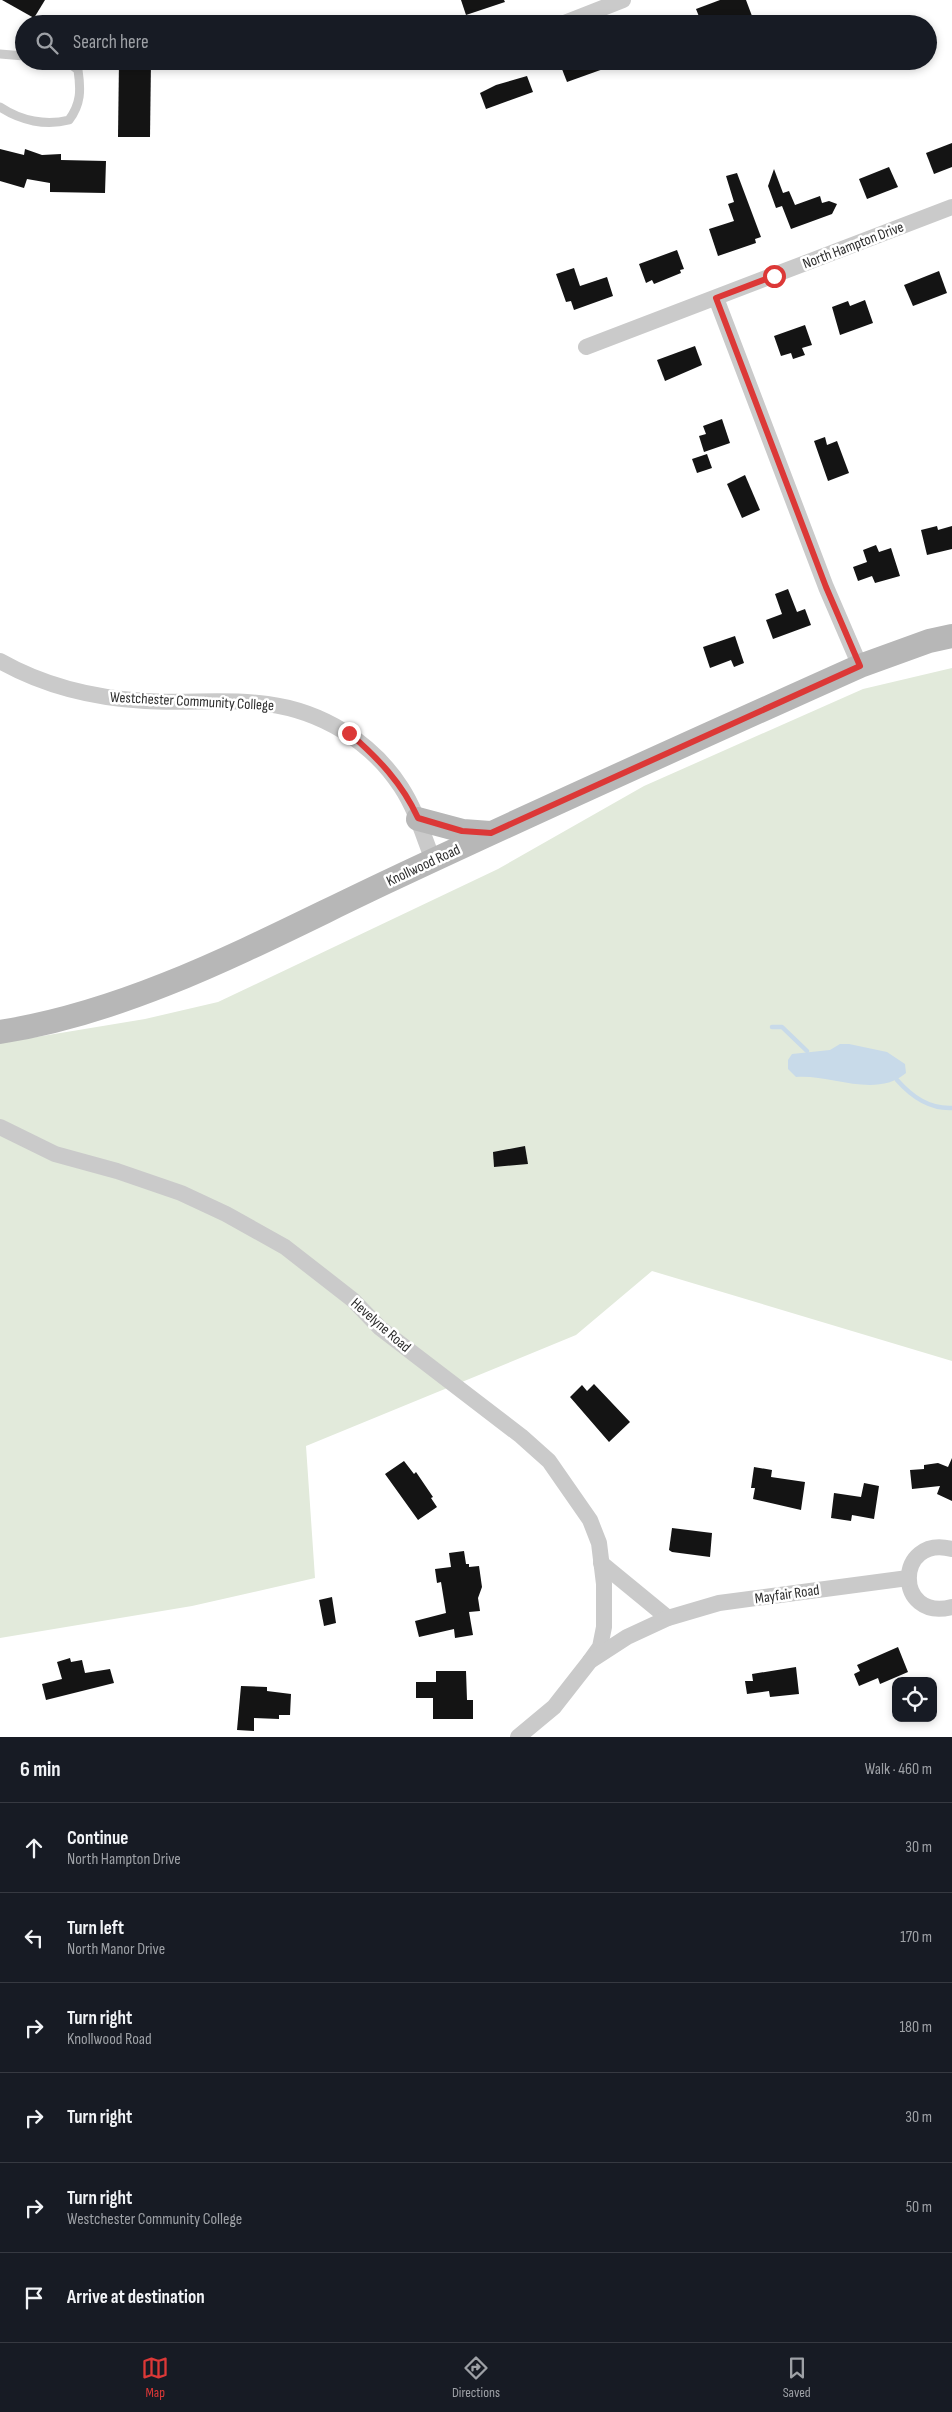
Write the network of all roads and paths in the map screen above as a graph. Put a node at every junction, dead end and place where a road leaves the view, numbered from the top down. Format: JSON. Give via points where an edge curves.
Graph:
{"nodes":[{"id":1,"x":623,"y":0,"type":"edge"},
{"id":2,"x":585,"y":15,"type":"edge"},
{"id":3,"x":0,"y":55,"type":"edge"},
{"id":4,"x":15,"y":56,"type":"edge"},
{"id":5,"x":78,"y":70,"type":"edge"},
{"id":6,"x":0,"y":107,"type":"edge"},
{"id":7,"x":952,"y":207,"type":"edge"},
{"id":8,"x":716,"y":298,"type":"junction"},
{"id":9,"x":586,"y":347,"type":"dead end"},
{"id":10,"x":952,"y":636,"type":"edge"},
{"id":11,"x":0,"y":662,"type":"edge"},
{"id":12,"x":860,"y":666,"type":"junction"},
{"id":13,"x":418,"y":818,"type":"junction"},
{"id":14,"x":491,"y":833,"type":"junction"},
{"id":15,"x":433,"y":860,"type":"junction"},
{"id":16,"x":0,"y":1032,"type":"edge"},
{"id":17,"x":0,"y":1127,"type":"edge"},
{"id":18,"x":952,"y":1549,"type":"edge"},
{"id":19,"x":601,"y":1563,"type":"junction"},
{"id":20,"x":908,"y":1578,"type":"junction"},
{"id":21,"x":952,"y":1607,"type":"edge"},
{"id":22,"x":668,"y":1618,"type":"junction"},
{"id":23,"x":590,"y":1661,"type":"junction"},
{"id":24,"x":518,"y":1737,"type":"edge"}],
"edges":[{"from":1,"to":2,"type":"street"},
{"from":3,"to":4,"type":"lane"},
{"from":5,"to":6,"type":"lane","via":[[81,90],[78,108],[70,120],[55,124],[28,120]]},
{"from":7,"to":8,"type":"street","name":"North Hampton Drive"},
{"from":8,"to":9,"type":"street","name":"North Hampton Drive"},
{"from":8,"to":12,"type":"street","via":[[826,587]]},
{"from":10,"to":12,"type":"main road","name":"Knollwood Road","via":[[921,643]]},
{"from":11,"to":13,"type":"street","name":"Westchester Community College","via":[[58,686],[98,696],[145,701],[265,703],[311,715],[349,733],[377,756],[400,785]]},
{"from":12,"to":14,"type":"main road","name":"Knollwood Road"},
{"from":13,"to":14,"type":"main road","via":[[462,831]]},
{"from":13,"to":15,"type":"street","name":"Westchester Community College"},
{"from":14,"to":15,"type":"main road","name":"Knollwood Road"},
{"from":15,"to":16,"type":"main road","name":"Knollwood Road","via":[[180,978],[85,1013]]},
{"from":17,"to":19,"type":"street","name":"Hevelyne Road","via":[[55,1154],[181,1193],[285,1247],[353,1300],[380,1328],[550,1461],[590,1520],[599,1544]]},
{"from":18,"to":20,"type":"street","via":[[937,1547],[922,1551],[910,1567]]},
{"from":19,"to":22,"type":"street"},
{"from":19,"to":23,"type":"street","name":"Hevelyne Road","via":[[604,1627],[600,1647]]},
{"from":20,"to":21,"type":"street","via":[[910,1588],[922,1604],[932,1609]]},
{"from":20,"to":22,"type":"street","name":"Mayfair Road","via":[[719,1603]]},
{"from":22,"to":23,"type":"street","name":"Mayfair Road","via":[[627,1637]]},
{"from":23,"to":24,"type":"street","name":"Mayfair Road","via":[[554,1707]]}]}
